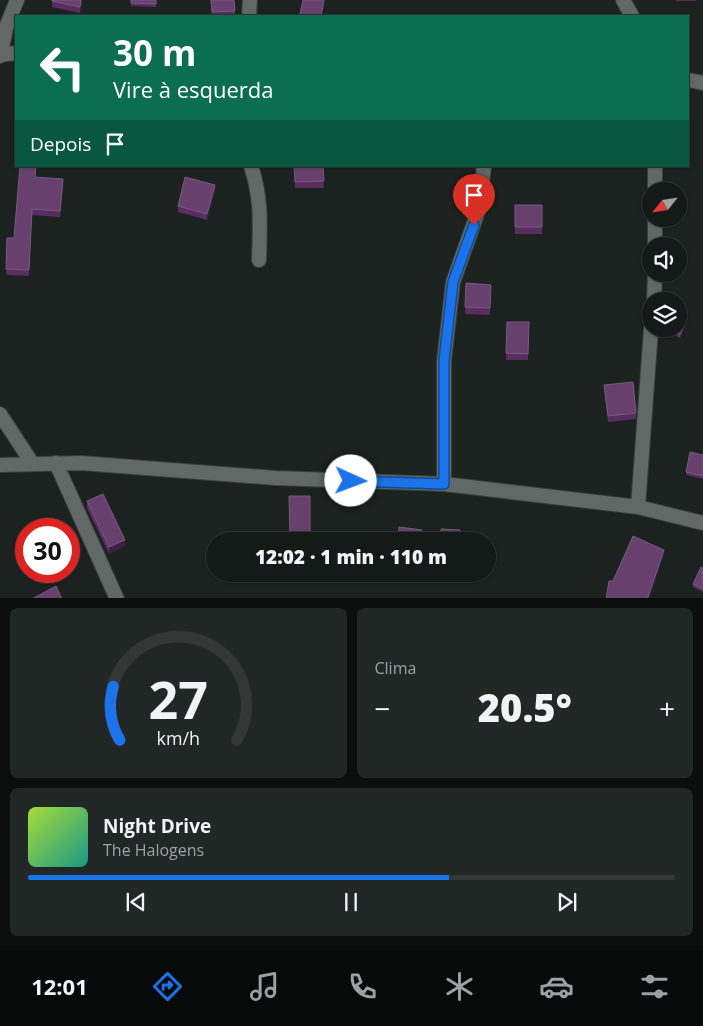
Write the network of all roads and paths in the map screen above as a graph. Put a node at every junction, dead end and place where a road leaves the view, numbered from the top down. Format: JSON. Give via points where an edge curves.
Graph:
{"nodes":[{"id":1,"x":17,"y":0,"type":"edge"},
{"id":2,"x":250,"y":0,"type":"edge"},
{"id":3,"x":623,"y":0,"type":"edge"},
{"id":4,"x":249,"y":15,"type":"edge"},
{"id":5,"x":631,"y":15,"type":"edge"},
{"id":6,"x":15,"y":53,"type":"edge"},
{"id":7,"x":0,"y":55,"type":"edge"},
{"id":8,"x":689,"y":80,"type":"edge"},
{"id":9,"x":703,"y":82,"type":"edge"},
{"id":10,"x":251,"y":167,"type":"edge"},
{"id":11,"x":484,"y":167,"type":"edge"},
{"id":12,"x":655,"y":167,"type":"edge"},
{"id":13,"x":655,"y":182,"type":"edge"},
{"id":14,"x":259,"y":260,"type":"dead end"},
{"id":15,"x":651,"y":337,"type":"edge"},
{"id":16,"x":0,"y":414,"type":"edge"},
{"id":17,"x":32,"y":463,"type":"junction"},
{"id":18,"x":56,"y":463,"type":"junction"},
{"id":19,"x":0,"y":465,"type":"edge"},
{"id":20,"x":444,"y":484,"type":"junction"},
{"id":21,"x":638,"y":507,"type":"junction"},
{"id":22,"x":703,"y":523,"type":"edge"},
{"id":23,"x":117,"y":598,"type":"edge"}],
"edges":[{"from":1,"to":7,"type":"street"},
{"from":2,"to":4,"type":"street"},
{"from":3,"to":5,"type":"street"},
{"from":6,"to":7,"type":"street"},
{"from":8,"to":9,"type":"street"},
{"from":10,"to":14,"type":"street","via":[[261,210]]},
{"from":11,"to":20,"type":"street","via":[[480,209],[453,282],[444,361]]},
{"from":12,"to":13,"type":"street"},
{"from":15,"to":21,"type":"street"},
{"from":16,"to":17,"type":"street"},
{"from":17,"to":18,"type":"street"},
{"from":17,"to":19,"type":"street"},
{"from":18,"to":20,"type":"street","via":[[276,478]]},
{"from":18,"to":23,"type":"street"},
{"from":20,"to":21,"type":"street"},
{"from":21,"to":22,"type":"street"}]}
